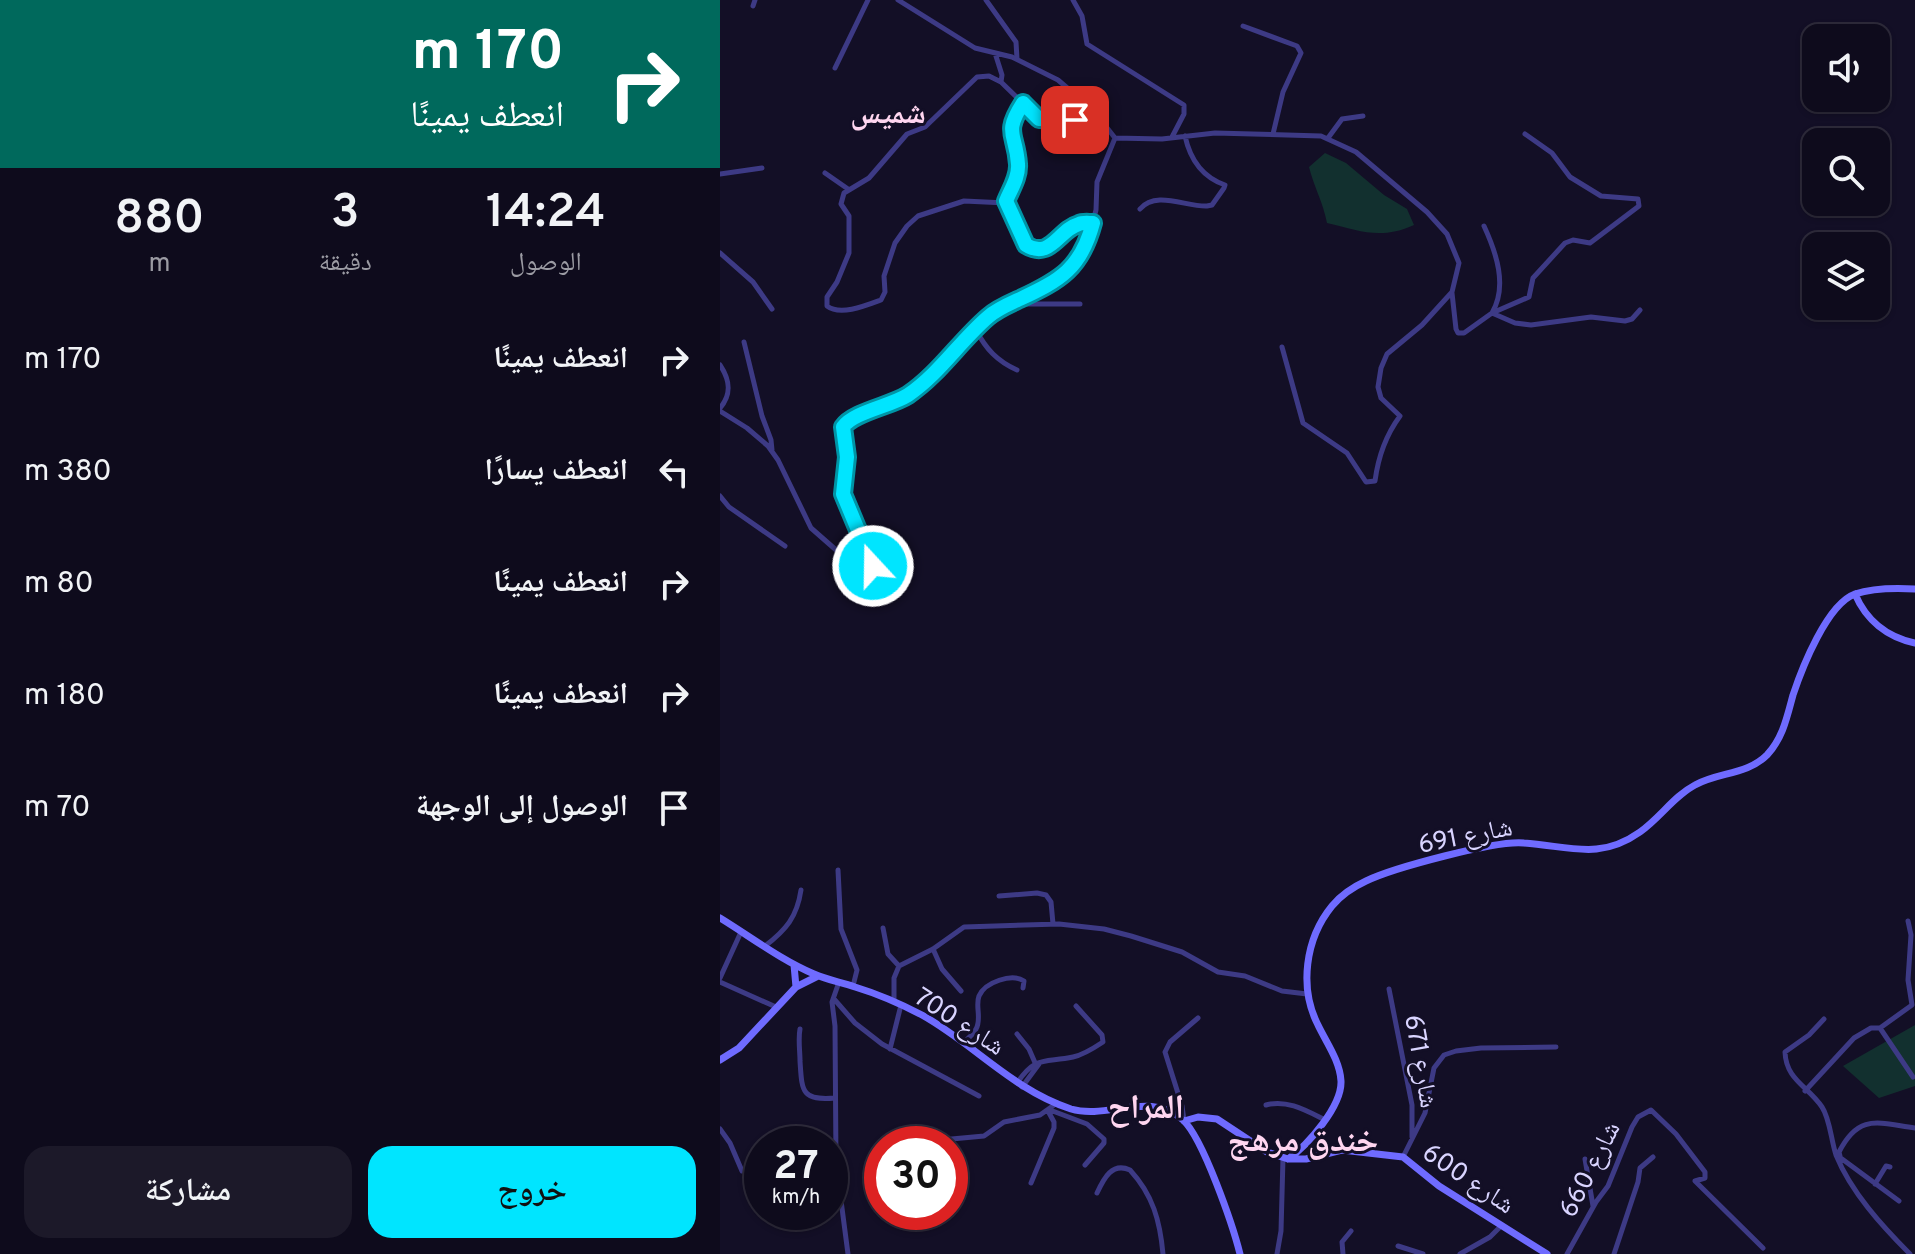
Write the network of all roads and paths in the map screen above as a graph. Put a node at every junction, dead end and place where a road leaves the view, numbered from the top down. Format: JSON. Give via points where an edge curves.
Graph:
{"nodes":[{"id":1,"x":868,"y":0,"type":"edge"},
{"id":2,"x":898,"y":0,"type":"edge"},
{"id":3,"x":986,"y":0,"type":"edge"},
{"id":4,"x":1073,"y":0,"type":"edge"},
{"id":5,"x":1243,"y":26,"type":"dead end"},
{"id":6,"x":995,"y":53,"type":"junction"},
{"id":7,"x":1017,"y":59,"type":"junction"},
{"id":8,"x":835,"y":68,"type":"dead end"},
{"id":9,"x":1001,"y":82,"type":"junction"},
{"id":10,"x":1023,"y":103,"type":"junction"},
{"id":11,"x":1363,"y":116,"type":"dead end"},
{"id":12,"x":1075,"y":120,"type":"dead end"},
{"id":13,"x":1273,"y":134,"type":"junction"},
{"id":14,"x":1525,"y":134,"type":"dead end"},
{"id":15,"x":1185,"y":136,"type":"junction"},
{"id":16,"x":1172,"y":137,"type":"junction"},
{"id":17,"x":1115,"y":138,"type":"junction"},
{"id":18,"x":1328,"y":138,"type":"junction"},
{"id":19,"x":762,"y":168,"type":"dead end"},
{"id":20,"x":825,"y":173,"type":"dead end"},
{"id":21,"x":720,"y":174,"type":"edge"},
{"id":22,"x":848,"y":189,"type":"junction"},
{"id":23,"x":1006,"y":203,"type":"junction"},
{"id":24,"x":1140,"y":209,"type":"dead end"},
{"id":25,"x":1093,"y":223,"type":"junction"},
{"id":26,"x":1484,"y":226,"type":"dead end"},
{"id":27,"x":720,"y":253,"type":"edge"},
{"id":28,"x":1452,"y":292,"type":"junction"},
{"id":29,"x":1011,"y":304,"type":"junction"},
{"id":30,"x":1080,"y":304,"type":"dead end"},
{"id":31,"x":772,"y":309,"type":"dead end"},
{"id":32,"x":1640,"y":310,"type":"dead end"},
{"id":33,"x":1492,"y":313,"type":"junction"},
{"id":34,"x":976,"y":330,"type":"junction"},
{"id":35,"x":744,"y":342,"type":"dead end"},
{"id":36,"x":1282,"y":347,"type":"dead end"},
{"id":37,"x":720,"y":365,"type":"edge"},
{"id":38,"x":1017,"y":370,"type":"dead end"},
{"id":39,"x":720,"y":410,"type":"edge"},
{"id":40,"x":772,"y":451,"type":"junction"},
{"id":41,"x":720,"y":496,"type":"edge"},
{"id":42,"x":785,"y":546,"type":"dead end"},
{"id":43,"x":1915,"y":589,"type":"edge"},
{"id":44,"x":1855,"y":594,"type":"junction"},
{"id":45,"x":1915,"y":643,"type":"edge"},
{"id":46,"x":838,"y":870,"type":"dead end"},
{"id":47,"x":801,"y":890,"type":"dead end"},
{"id":48,"x":999,"y":896,"type":"dead end"},
{"id":49,"x":720,"y":918,"type":"edge"},
{"id":50,"x":1908,"y":921,"type":"dead end"},
{"id":51,"x":1053,"y":924,"type":"junction"},
{"id":52,"x":883,"y":928,"type":"dead end"},
{"id":53,"x":741,"y":931,"type":"junction"},
{"id":54,"x":765,"y":946,"type":"junction"},
{"id":55,"x":933,"y":949,"type":"junction"},
{"id":56,"x":794,"y":965,"type":"junction"},
{"id":57,"x":899,"y":966,"type":"junction"},
{"id":58,"x":818,"y":976,"type":"junction"},
{"id":59,"x":720,"y":980,"type":"edge"},
{"id":60,"x":839,"y":982,"type":"junction"},
{"id":61,"x":853,"y":986,"type":"junction"},
{"id":62,"x":796,"y":987,"type":"junction"},
{"id":63,"x":1023,"y":988,"type":"dead end"},
{"id":64,"x":1389,"y":989,"type":"dead end"},
{"id":65,"x":961,"y":991,"type":"dead end"},
{"id":66,"x":1307,"y":994,"type":"junction"},
{"id":67,"x":833,"y":998,"type":"junction"},
{"id":68,"x":897,"y":1004,"type":"junction"},
{"id":69,"x":1076,"y":1006,"type":"dead end"},
{"id":70,"x":776,"y":1007,"type":"junction"},
{"id":71,"x":1198,"y":1018,"type":"dead end"},
{"id":72,"x":1824,"y":1019,"type":"dead end"},
{"id":73,"x":1880,"y":1028,"type":"junction"},
{"id":74,"x":800,"y":1029,"type":"dead end"},
{"id":75,"x":1017,"y":1034,"type":"dead end"},
{"id":76,"x":963,"y":1044,"type":"junction"},
{"id":77,"x":1556,"y":1047,"type":"dead end"},
{"id":78,"x":890,"y":1049,"type":"junction"},
{"id":79,"x":720,"y":1060,"type":"edge"},
{"id":80,"x":1037,"y":1064,"type":"junction"},
{"id":81,"x":1913,"y":1077,"type":"dead end"},
{"id":82,"x":1020,"y":1085,"type":"junction"},
{"id":83,"x":1805,"y":1091,"type":"junction"},
{"id":84,"x":979,"y":1096,"type":"dead end"},
{"id":85,"x":835,"y":1098,"type":"junction"},
{"id":86,"x":1057,"y":1103,"type":"junction"},
{"id":87,"x":1266,"y":1105,"type":"dead end"},
{"id":88,"x":1049,"y":1110,"type":"junction"},
{"id":89,"x":1325,"y":1120,"type":"junction"},
{"id":90,"x":1184,"y":1121,"type":"junction"},
{"id":91,"x":1915,"y":1128,"type":"edge"},
{"id":92,"x":720,"y":1129,"type":"edge"},
{"id":93,"x":968,"y":1137,"type":"edge"},
{"id":94,"x":1412,"y":1140,"type":"junction"},
{"id":95,"x":1838,"y":1156,"type":"junction"},
{"id":96,"x":1403,"y":1157,"type":"junction"},
{"id":97,"x":1653,"y":1157,"type":"dead end"},
{"id":98,"x":1286,"y":1158,"type":"junction"},
{"id":99,"x":1585,"y":1159,"type":"dead end"},
{"id":100,"x":1085,"y":1165,"type":"dead end"},
{"id":101,"x":1890,"y":1167,"type":"dead end"},
{"id":102,"x":742,"y":1171,"type":"dead end"},
{"id":103,"x":1031,"y":1183,"type":"dead end"},
{"id":104,"x":1875,"y":1184,"type":"junction"},
{"id":105,"x":1097,"y":1193,"type":"dead end"},
{"id":106,"x":1899,"y":1201,"type":"dead end"},
{"id":107,"x":1593,"y":1207,"type":"junction"},
{"id":108,"x":1502,"y":1225,"type":"junction"},
{"id":109,"x":1351,"y":1231,"type":"dead end"},
{"id":110,"x":1398,"y":1246,"type":"dead end"},
{"id":111,"x":1763,"y":1248,"type":"dead end"},
{"id":112,"x":848,"y":1254,"type":"edge"},
{"id":113,"x":1163,"y":1254,"type":"edge"},
{"id":114,"x":1240,"y":1254,"type":"edge"},
{"id":115,"x":1277,"y":1254,"type":"edge"},
{"id":116,"x":1343,"y":1254,"type":"edge"},
{"id":117,"x":1423,"y":1254,"type":"edge"},
{"id":118,"x":1460,"y":1254,"type":"edge"},
{"id":119,"x":1547,"y":1254,"type":"edge"},
{"id":120,"x":1567,"y":1254,"type":"edge"},
{"id":121,"x":1614,"y":1254,"type":"edge"},
{"id":122,"x":1910,"y":1254,"type":"edge"}],
"edges":[{"from":1,"to":8,"type":"street"},
{"from":2,"to":6,"type":"street","via":[[972,46]]},
{"from":3,"to":7,"type":"street","via":[[1016,42]]},
{"from":4,"to":16,"type":"street","via":[[1087,44],[1184,105]]},
{"from":5,"to":13,"type":"street","via":[[1297,46],[1301,53],[1283,92]]},
{"from":6,"to":7,"type":"street"},
{"from":6,"to":9,"type":"street"},
{"from":7,"to":17,"type":"street","via":[[1068,88]]},
{"from":9,"to":10,"type":"street"},
{"from":9,"to":22,"type":"street","via":[[977,77],[925,127],[907,134],[869,178]]},
{"from":10,"to":12,"type":"street","via":[[1039,119]]},
{"from":10,"to":23,"type":"street","via":[[1011,126],[1018,164]]},
{"from":11,"to":18,"type":"street","via":[[1342,119]]},
{"from":13,"to":15,"type":"street"},
{"from":13,"to":18,"type":"street"},
{"from":14,"to":33,"type":"street","via":[[1591,191],[1608,198],[1638,199],[1640,204],[1590,243],[1565,243],[1533,278],[1529,297]]},
{"from":15,"to":16,"type":"street"},
{"from":15,"to":24,"type":"street","via":[[1189,155],[1224,188],[1212,205],[1159,200]]},
{"from":16,"to":17,"type":"street"},
{"from":17,"to":25,"type":"street","via":[[1097,182]]},
{"from":18,"to":28,"type":"street","via":[[1356,152],[1447,234],[1459,263]]},
{"from":19,"to":21,"type":"street"},
{"from":20,"to":22,"type":"street"},
{"from":22,"to":23,"type":"street","via":[[841,204],[849,216],[849,253],[826,300],[833,310],[861,307],[884,297],[884,276],[895,243],[918,216],[964,201]]},
{"from":23,"to":25,"type":"street","via":[[1026,245],[1033,249],[1047,249],[1078,224]]},
{"from":25,"to":29,"type":"street","via":[[1072,269]]},
{"from":26,"to":33,"type":"street","via":[[1499,273],[1499,299]]},
{"from":27,"to":31,"type":"street","via":[[753,282]]},
{"from":28,"to":33,"type":"street","via":[[1458,333]]},
{"from":28,"to":36,"type":"street","via":[[1387,354],[1378,387],[1381,398],[1400,416],[1370,483],[1347,453],[1303,423]]},
{"from":29,"to":30,"type":"street"},
{"from":29,"to":34,"type":"street"},
{"from":32,"to":33,"type":"street","via":[[1625,321],[1591,317],[1531,325]]},
{"from":34,"to":38,"type":"street","via":[[987,349]]},
{"from":34,"to":40,"type":"street","via":[[915,390],[851,418],[843,427],[843,494],[871,560],[871,573],[860,571],[811,528]]},
{"from":35,"to":40,"type":"street"},
{"from":37,"to":39,"type":"street","via":[[728,377],[728,396]]},
{"from":39,"to":40,"type":"street"},
{"from":41,"to":42,"type":"street"},
{"from":43,"to":44,"type":"main road"},
{"from":44,"to":45,"type":"main road","via":[[1873,622]]},
{"from":44,"to":66,"type":"main road","name":"شارع 691","via":[[1829,617],[1805,664],[1782,734],[1765,757],[1744,770],[1697,783],[1641,832],[1603,850],[1523,842],[1498,845],[1368,880],[1340,898],[1322,923],[1308,959]]},
{"from":46,"to":61,"type":"street","via":[[841,929],[857,970]]},
{"from":47,"to":54,"type":"street","via":[[799,906],[785,930]]},
{"from":48,"to":51,"type":"street","via":[[1046,895]]},
{"from":49,"to":53,"type":"main road","name":"شارع 700"},
{"from":50,"to":73,"type":"street","via":[[1913,1003]]},
{"from":51,"to":55,"type":"street","via":[[964,927]]},
{"from":51,"to":66,"type":"street","via":[[1131,936],[1182,952],[1218,972]]},
{"from":52,"to":57,"type":"street","via":[[888,954]]},
{"from":53,"to":54,"type":"main road","name":"شارع 700"},
{"from":53,"to":59,"type":"street"},
{"from":54,"to":56,"type":"main road","name":"شارع 700"},
{"from":55,"to":57,"type":"street"},
{"from":55,"to":65,"type":"street"},
{"from":56,"to":58,"type":"main road","name":"شارع 700"},
{"from":56,"to":62,"type":"main road"},
{"from":57,"to":68,"type":"street","via":[[894,978]]},
{"from":58,"to":60,"type":"main road","name":"شارع 700"},
{"from":58,"to":62,"type":"main road"},
{"from":59,"to":70,"type":"street"},
{"from":60,"to":61,"type":"main road","name":"شارع 700"},
{"from":60,"to":67,"type":"street"},
{"from":61,"to":68,"type":"main road","name":"شارع 700"},
{"from":62,"to":70,"type":"main road"},
{"from":63,"to":76,"type":"street","via":[[1024,981],[1013,977],[981,992],[978,1025]]},
{"from":64,"to":94,"type":"street","name":"شارع 671","via":[[1412,1105]]},
{"from":66,"to":89,"type":"main road","name":"شارع 691","via":[[1341,1079]]},
{"from":67,"to":78,"type":"street"},
{"from":67,"to":85,"type":"street"},
{"from":68,"to":76,"type":"main road","name":"شارع 700"},
{"from":68,"to":78,"type":"street"},
{"from":69,"to":80,"type":"street","via":[[1104,1041],[1075,1056]]},
{"from":70,"to":79,"type":"main road","via":[[739,1048]]},
{"from":71,"to":90,"type":"street","via":[[1165,1052]]},
{"from":72,"to":83,"type":"street","via":[[1785,1053],[1791,1074]]},
{"from":73,"to":81,"type":"street"},
{"from":73,"to":83,"type":"street","via":[[1854,1038]]},
{"from":74,"to":85,"type":"street","via":[[800,1085],[818,1100]]},
{"from":75,"to":80,"type":"street"},
{"from":76,"to":82,"type":"main road","name":"شارع 700"},
{"from":77,"to":94,"type":"street","via":[[1444,1055],[1434,1068],[1425,1113]]},
{"from":78,"to":84,"type":"street"},
{"from":80,"to":82,"type":"street"},
{"from":82,"to":86,"type":"main road","name":"شارع 700"},
{"from":83,"to":95,"type":"street","via":[[1823,1108]]},
{"from":85,"to":112,"type":"street","via":[[837,1178]]},
{"from":86,"to":88,"type":"street"},
{"from":86,"to":90,"type":"main road","name":"شارع 700","via":[[1096,1112],[1145,1105]]},
{"from":87,"to":89,"type":"street","via":[[1294,1105]]},
{"from":88,"to":93,"type":"street"},
{"from":88,"to":100,"type":"street","via":[[1087,1124],[1104,1139]]},
{"from":88,"to":103,"type":"street","via":[[1054,1128]]},
{"from":89,"to":98,"type":"main road","name":"شارع 691","via":[[1301,1150]]},
{"from":90,"to":98,"type":"main road","via":[[1217,1119],[1267,1152]]},
{"from":90,"to":114,"type":"main road","via":[[1222,1200]]},
{"from":91,"to":95,"type":"street","via":[[1863,1125],[1849,1135]]},
{"from":92,"to":102,"type":"street"},
{"from":94,"to":96,"type":"street"},
{"from":95,"to":104,"type":"street"},
{"from":95,"to":122,"type":"street","via":[[1856,1192]]},
{"from":96,"to":98,"type":"main road","name":"شارع 600","via":[[1342,1150]]},
{"from":96,"to":108,"type":"main road","name":"شارع 600"},
{"from":97,"to":121,"type":"street","via":[[1640,1168]]},
{"from":98,"to":115,"type":"street"},
{"from":99,"to":107,"type":"street"},
{"from":101,"to":104,"type":"street"},
{"from":104,"to":106,"type":"street"},
{"from":105,"to":113,"type":"street","via":[[1109,1172],[1130,1170],[1156,1212]]},
{"from":107,"to":111,"type":"street","name":"شارع 660","via":[[1608,1186],[1632,1127],[1651,1110],[1705,1172],[1705,1178],[1695,1181]]},
{"from":107,"to":120,"type":"street","name":"شارع 660"},
{"from":108,"to":118,"type":"street"},
{"from":108,"to":119,"type":"main road","name":"شارع 600"},
{"from":109,"to":116,"type":"street","via":[[1342,1242]]},
{"from":110,"to":117,"type":"street"}]}
